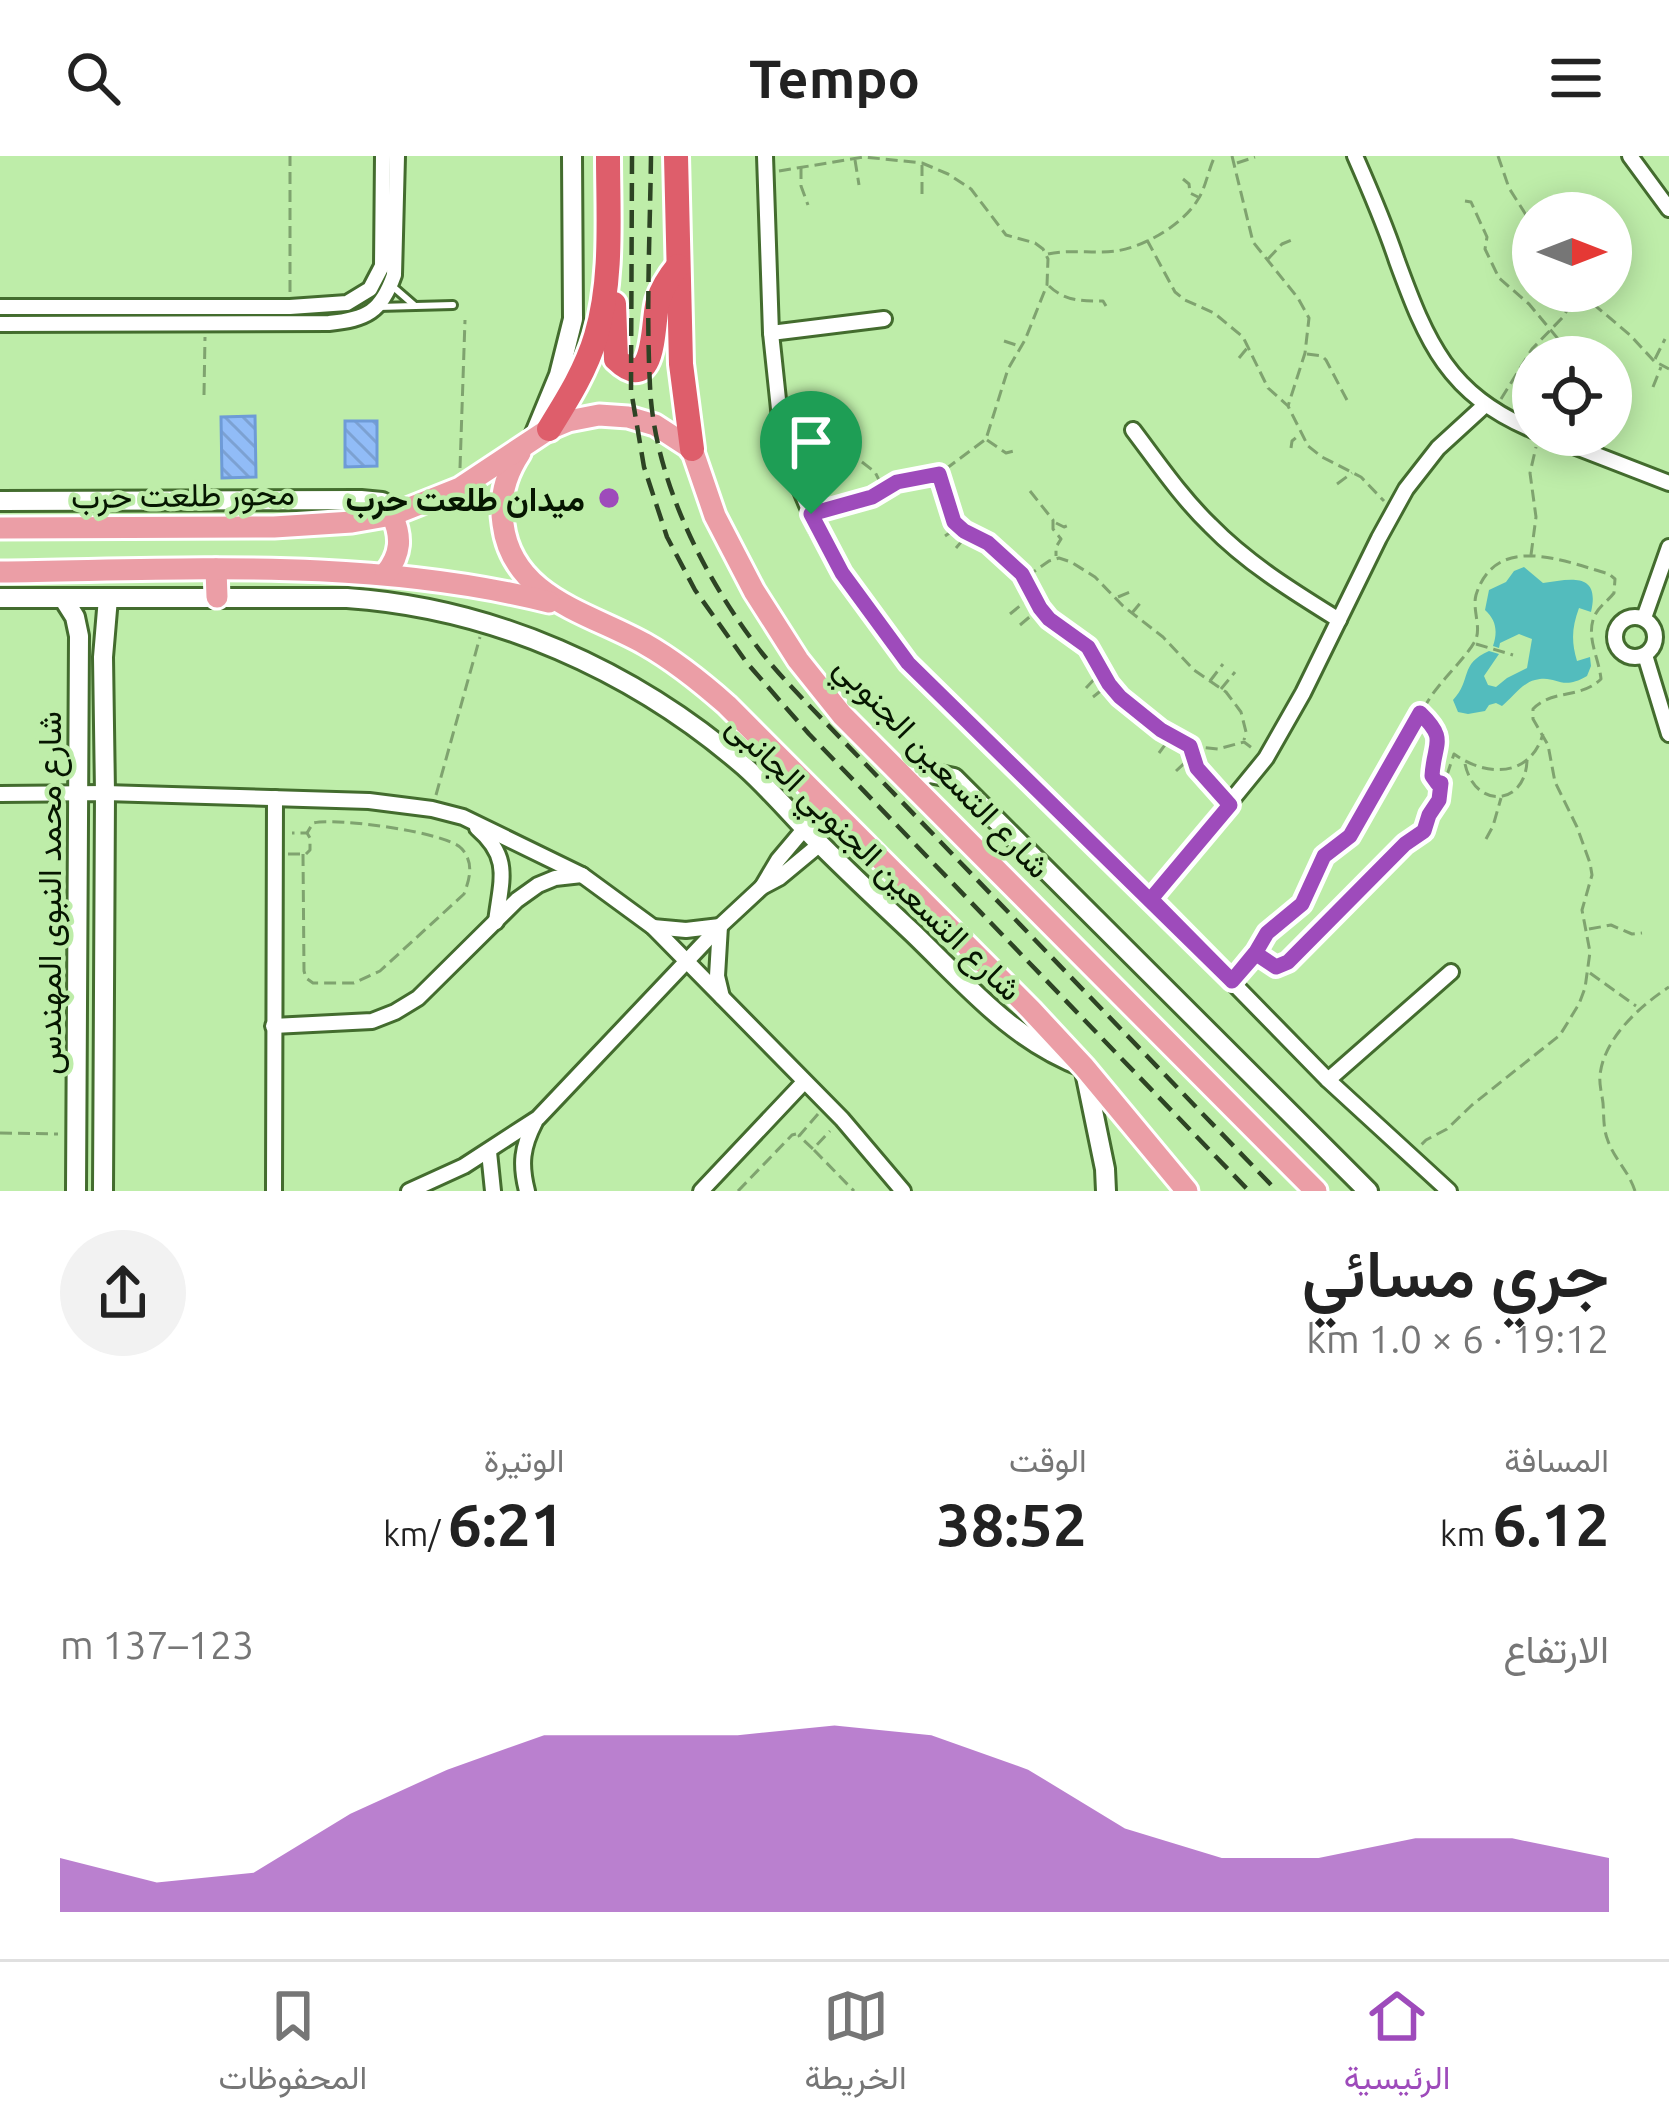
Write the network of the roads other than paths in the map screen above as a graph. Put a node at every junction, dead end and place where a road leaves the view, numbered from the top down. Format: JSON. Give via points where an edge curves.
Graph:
{"nodes":[{"id":1,"x":572,"y":156,"type":"edge"},
{"id":2,"x":608,"y":156,"type":"edge"},
{"id":3,"x":676,"y":156,"type":"edge"},
{"id":4,"x":765,"y":156,"type":"edge"},
{"id":5,"x":1354,"y":156,"type":"edge"},
{"id":6,"x":1630,"y":156,"type":"edge"},
{"id":7,"x":384,"y":158,"type":"edge"},
{"id":8,"x":1669,"y":209,"type":"edge"},
{"id":9,"x":678,"y":266,"type":"junction"},
{"id":10,"x":391,"y":285,"type":"junction"},
{"id":11,"x":606,"y":285,"type":"junction"},
{"id":12,"x":414,"y":305,"type":"junction"},
{"id":13,"x":453,"y":305,"type":"dead end"},
{"id":14,"x":0,"y":307,"type":"edge"},
{"id":15,"x":377,"y":307,"type":"junction"},
{"id":16,"x":212,"y":318,"type":"junction"},
{"id":17,"x":884,"y":319,"type":"dead end"},
{"id":18,"x":0,"y":324,"type":"edge"},
{"id":19,"x":771,"y":333,"type":"junction"},
{"id":20,"x":1489,"y":407,"type":"junction"},
{"id":21,"x":1512,"y":419,"type":"edge"},
{"id":22,"x":1133,"y":430,"type":"dead end"},
{"id":23,"x":535,"y":438,"type":"junction"},
{"id":24,"x":692,"y":449,"type":"junction"},
{"id":25,"x":1599,"y":456,"type":"edge"},
{"id":26,"x":1669,"y":483,"type":"edge"},
{"id":27,"x":0,"y":501,"type":"edge"},
{"id":28,"x":392,"y":515,"type":"junction"},
{"id":29,"x":0,"y":528,"type":"edge"},
{"id":30,"x":1669,"y":547,"type":"edge"},
{"id":31,"x":216,"y":569,"type":"junction"},
{"id":32,"x":0,"y":572,"type":"edge"},
{"id":33,"x":386,"y":573,"type":"junction"},
{"id":34,"x":0,"y":598,"type":"edge"},
{"id":35,"x":63,"y":598,"type":"junction"},
{"id":36,"x":108,"y":598,"type":"junction"},
{"id":37,"x":217,"y":598,"type":"junction"},
{"id":38,"x":568,"y":607,"type":"junction"},
{"id":39,"x":1339,"y":620,"type":"junction"},
{"id":40,"x":1647,"y":620,"type":"junction"},
{"id":41,"x":1669,"y":625,"type":"edge"},
{"id":42,"x":1669,"y":650,"type":"edge"},
{"id":43,"x":1647,"y":654,"type":"junction"},
{"id":44,"x":1669,"y":734,"type":"edge"},
{"id":45,"x":908,"y":780,"type":"junction"},
{"id":46,"x":105,"y":793,"type":"junction"},
{"id":47,"x":0,"y":794,"type":"edge"},
{"id":48,"x":79,"y":794,"type":"junction"},
{"id":49,"x":275,"y":799,"type":"junction"},
{"id":50,"x":463,"y":817,"type":"junction"},
{"id":51,"x":805,"y":828,"type":"junction"},
{"id":52,"x":820,"y":844,"type":"junction"},
{"id":53,"x":582,"y":874,"type":"junction"},
{"id":54,"x":762,"y":887,"type":"junction"},
{"id":55,"x":1151,"y":899,"type":"junction"},
{"id":56,"x":496,"y":922,"type":"junction"},
{"id":57,"x":720,"y":926,"type":"junction"},
{"id":58,"x":653,"y":927,"type":"junction"},
{"id":59,"x":687,"y":963,"type":"junction"},
{"id":60,"x":1451,"y":972,"type":"dead end"},
{"id":61,"x":722,"y":997,"type":"junction"},
{"id":62,"x":273,"y":1026,"type":"junction"},
{"id":63,"x":1084,"y":1067,"type":"junction"},
{"id":64,"x":1328,"y":1080,"type":"junction"},
{"id":65,"x":804,"y":1082,"type":"junction"},
{"id":66,"x":538,"y":1118,"type":"junction"},
{"id":67,"x":489,"y":1151,"type":"junction"},
{"id":68,"x":76,"y":1191,"type":"edge"},
{"id":69,"x":103,"y":1191,"type":"edge"},
{"id":70,"x":274,"y":1191,"type":"edge"},
{"id":71,"x":409,"y":1191,"type":"edge"},
{"id":72,"x":494,"y":1191,"type":"edge"},
{"id":73,"x":527,"y":1191,"type":"edge"},
{"id":74,"x":701,"y":1191,"type":"edge"},
{"id":75,"x":903,"y":1191,"type":"edge"},
{"id":76,"x":1106,"y":1191,"type":"edge"},
{"id":77,"x":1187,"y":1191,"type":"edge"},
{"id":78,"x":1316,"y":1191,"type":"edge"},
{"id":79,"x":1368,"y":1191,"type":"edge"},
{"id":80,"x":1449,"y":1191,"type":"edge"}],
"edges":[{"from":1,"to":23,"type":"street","via":[[573,319]]},
{"from":2,"to":11,"type":"highway"},
{"from":3,"to":9,"type":"highway","name":"شارع التسعين الجنوبي"},
{"from":4,"to":19,"type":"street"},
{"from":5,"to":20,"type":"street","via":[[1422,328],[1456,378]]},
{"from":6,"to":8,"type":"street"},
{"from":7,"to":10,"type":"street","via":[[397,257]]},
{"from":7,"to":16,"type":"street","via":[[382,266],[370,289],[347,303]]},
{"from":9,"to":11,"type":"highway","via":[[657,305],[653,352],[636,369],[616,359]]},
{"from":9,"to":24,"type":"highway","name":"شارع التسعين الجنوبي"},
{"from":10,"to":12,"type":"lane"},
{"from":10,"to":15,"type":"street"},
{"from":11,"to":23,"type":"highway","via":[[586,363]]},
{"from":12,"to":13,"type":"lane"},
{"from":12,"to":15,"type":"lane"},
{"from":14,"to":16,"type":"street"},
{"from":15,"to":16,"type":"street","via":[[329,322]]},
{"from":16,"to":18,"type":"street"},
{"from":17,"to":19,"type":"street"},
{"from":19,"to":55,"type":"street","via":[[781,428],[796,479],[842,573],[908,663]]},
{"from":20,"to":21,"type":"street"},
{"from":20,"to":39,"type":"street","via":[[1438,448],[1406,489]]},
{"from":22,"to":39,"type":"street","via":[[1209,524]]},
{"from":23,"to":24,"type":"main road","name":"محور طلعت حرب","via":[[583,417],[628,417]]},
{"from":23,"to":28,"type":"main road","name":"محور طلعت حرب","via":[[460,488]]},
{"from":23,"to":38,"type":"main road","via":[[511,467],[502,496],[506,540],[527,578]]},
{"from":24,"to":45,"type":"main road","name":"شارع التسعين الجنوبي","via":[[721,529],[779,633],[842,715]]},
{"from":25,"to":26,"type":"street"},
{"from":27,"to":28,"type":"street","via":[[361,500],[382,502]]},
{"from":28,"to":29,"type":"main road","name":"محور طلعت حرب","via":[[274,527]]},
{"from":28,"to":33,"type":"main road","via":[[400,539]]},
{"from":30,"to":40,"type":"street"},
{"from":31,"to":32,"type":"main road"},
{"from":31,"to":33,"type":"main road"},
{"from":31,"to":37,"type":"main road"},
{"from":33,"to":38,"type":"main road"},
{"from":34,"to":35,"type":"street","name":"شارع التسعين الجنوبي الجانبى"},
{"from":35,"to":36,"type":"street","name":"شارع التسعين الجنوبي الجانبى"},
{"from":35,"to":48,"type":"street","name":"شارع محمد النبوى المهندس","via":[[79,636]]},
{"from":36,"to":37,"type":"street","name":"شارع التسعين الجنوبي الجانبى"},
{"from":36,"to":46,"type":"street","name":"شارع محمد النبوى المهندس"},
{"from":37,"to":51,"type":"street","name":"شارع التسعين الجنوبي الجانبى","via":[[389,601],[522,634],[635,688],[710,738]]},
{"from":38,"to":63,"type":"main road","via":[[650,647],[727,705]]},
{"from":39,"to":55,"type":"street","via":[[1266,758]]},
{"from":40,"to":41,"type":"street"},
{"from":40,"to":43,"type":"street","via":[[1655,634]]},
{"from":40,"to":43,"type":"street","via":[[1624,620],[1614,637],[1624,655]]},
{"from":42,"to":43,"type":"street"},
{"from":43,"to":44,"type":"street"},
{"from":45,"to":78,"type":"main road","name":"شارع التسعين الجنوبي"},
{"from":45,"to":79,"type":"street","via":[[930,772],[954,778]]},
{"from":46,"to":48,"type":"street"},
{"from":46,"to":49,"type":"street"},
{"from":46,"to":69,"type":"street","name":"شارع محمد النبوى المهندس"},
{"from":47,"to":48,"type":"street"},
{"from":48,"to":68,"type":"street","name":"شارع محمد النبوى المهندس"},
{"from":49,"to":50,"type":"street","via":[[369,801]]},
{"from":49,"to":62,"type":"street"},
{"from":50,"to":53,"type":"street"},
{"from":50,"to":56,"type":"street","via":[[498,851]]},
{"from":51,"to":52,"type":"street","name":"شارع التسعين الجنوبي الجانبى"},
{"from":51,"to":54,"type":"street"},
{"from":52,"to":54,"type":"street"},
{"from":52,"to":63,"type":"street","name":"شارع التسعين الجنوبي الجانبى","via":[[1012,1028]]},
{"from":53,"to":56,"type":"street","via":[[538,885]]},
{"from":53,"to":58,"type":"street"},
{"from":54,"to":57,"type":"street"},
{"from":55,"to":64,"type":"street"},
{"from":56,"to":62,"type":"street","via":[[394,1012],[372,1021]]},
{"from":57,"to":58,"type":"street"},
{"from":57,"to":59,"type":"street"},
{"from":57,"to":61,"type":"street"},
{"from":58,"to":59,"type":"street"},
{"from":59,"to":61,"type":"street"},
{"from":59,"to":66,"type":"street"},
{"from":60,"to":64,"type":"street"},
{"from":61,"to":65,"type":"street"},
{"from":62,"to":70,"type":"street"},
{"from":63,"to":76,"type":"street"},
{"from":63,"to":77,"type":"main road"},
{"from":64,"to":80,"type":"street"},
{"from":65,"to":74,"type":"street"},
{"from":65,"to":75,"type":"street"},
{"from":66,"to":67,"type":"street"},
{"from":66,"to":73,"type":"street","via":[[524,1143]]},
{"from":67,"to":71,"type":"street"},
{"from":67,"to":72,"type":"street"}]}
